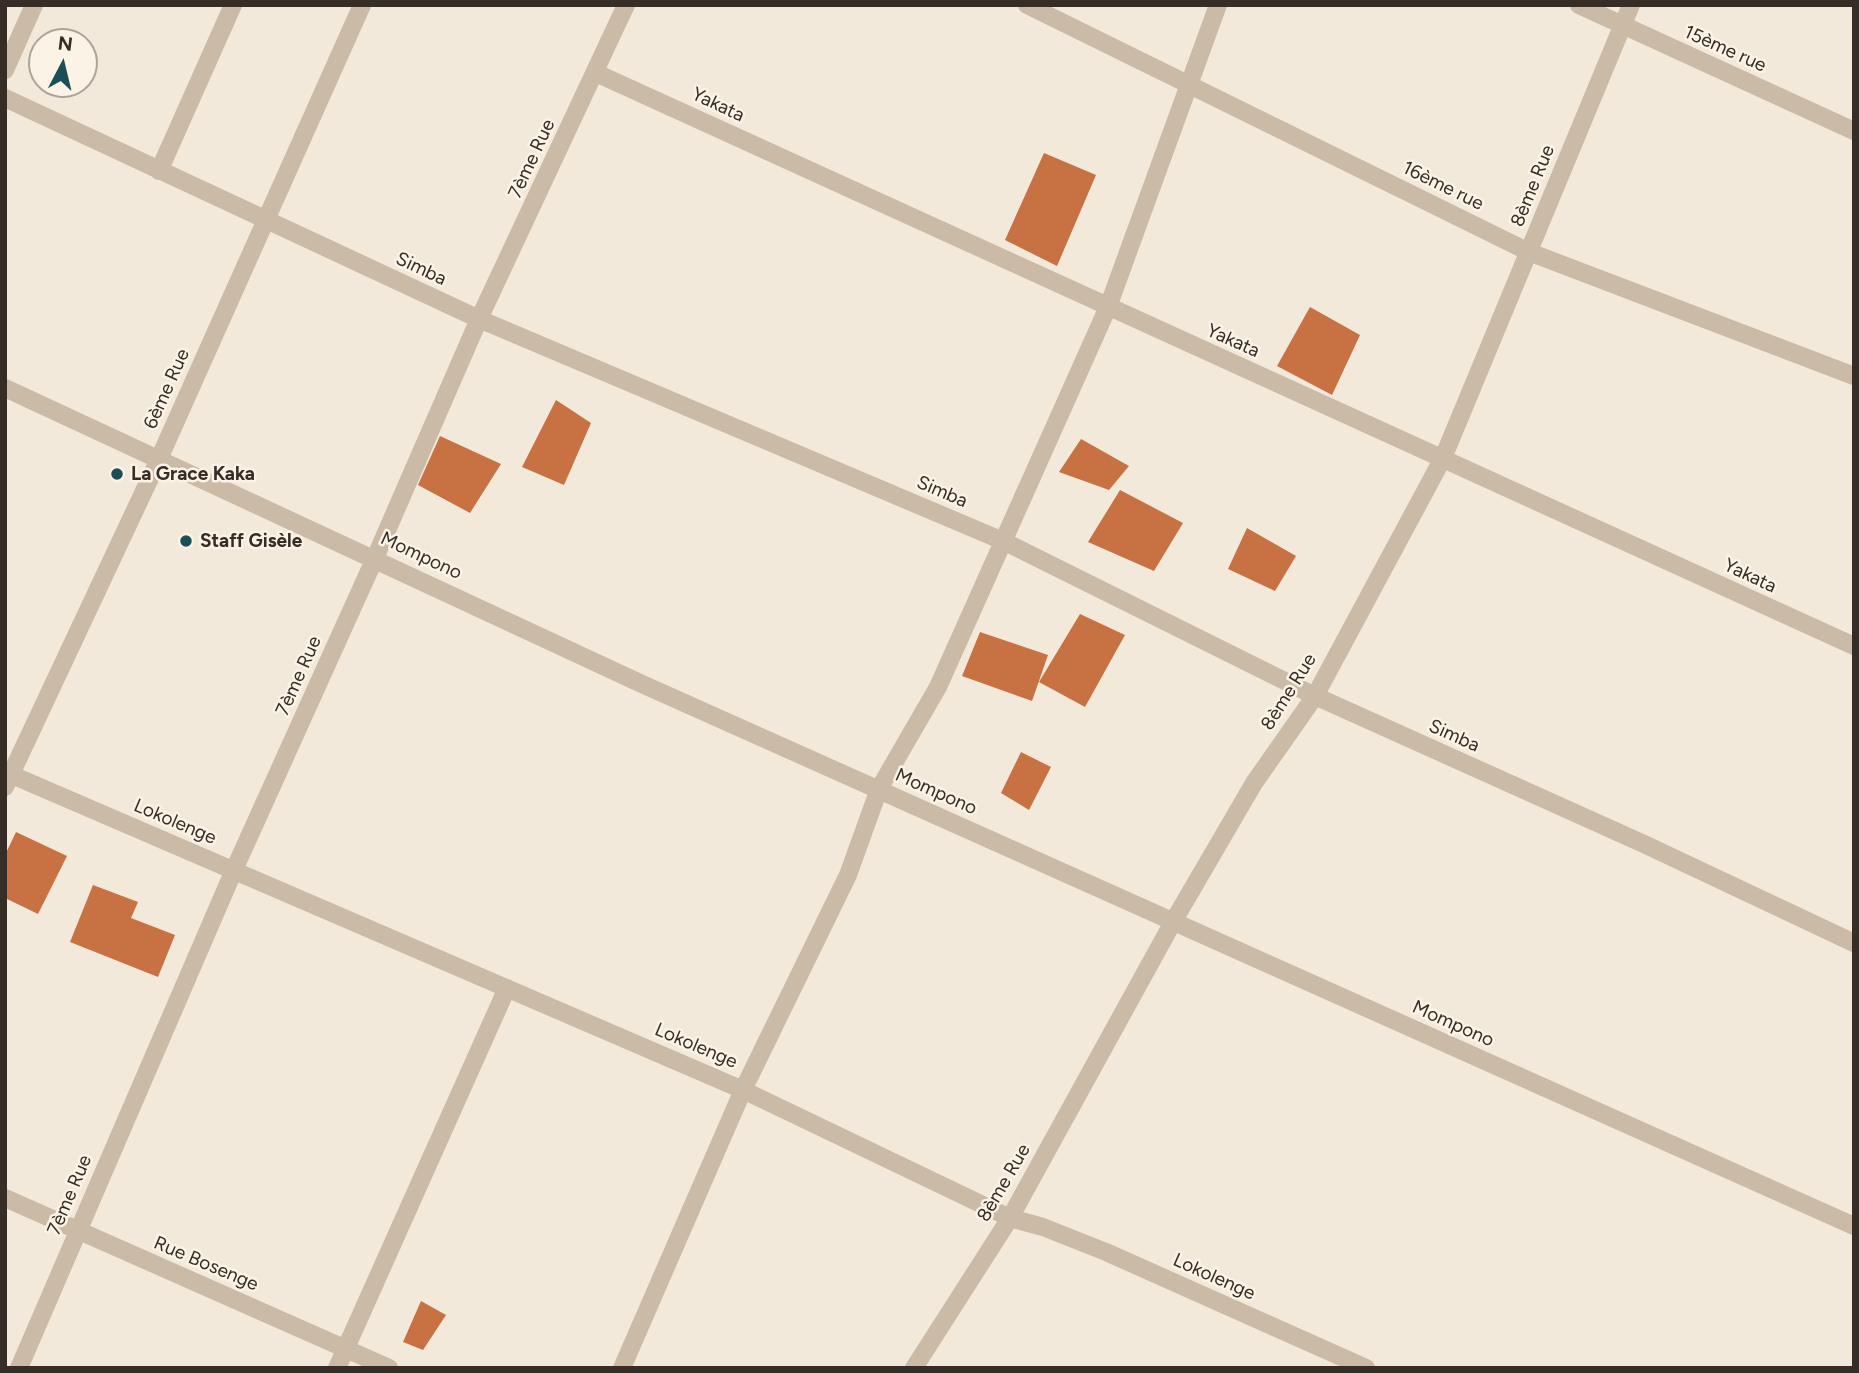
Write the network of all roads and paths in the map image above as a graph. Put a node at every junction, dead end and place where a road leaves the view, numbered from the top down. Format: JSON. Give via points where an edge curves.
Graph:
{"nodes":[{"id":1,"x":34,"y":5,"type":"edge"},
{"id":2,"x":233,"y":5,"type":"edge"},
{"id":3,"x":362,"y":5,"type":"edge"},
{"id":4,"x":626,"y":5,"type":"edge"},
{"id":5,"x":1027,"y":5,"type":"edge"},
{"id":6,"x":1218,"y":5,"type":"edge"},
{"id":7,"x":1579,"y":5,"type":"edge"},
{"id":8,"x":1631,"y":5,"type":"edge"},
{"id":9,"x":1622,"y":26,"type":"junction"},
{"id":10,"x":5,"y":70,"type":"edge"},
{"id":11,"x":596,"y":73,"type":"junction"},
{"id":12,"x":1188,"y":86,"type":"junction"},
{"id":13,"x":5,"y":98,"type":"edge"},
{"id":14,"x":1854,"y":131,"type":"edge"},
{"id":15,"x":159,"y":171,"type":"junction"},
{"id":16,"x":267,"y":220,"type":"junction"},
{"id":17,"x":1529,"y":252,"type":"junction"},
{"id":18,"x":1108,"y":307,"type":"junction"},
{"id":19,"x":479,"y":319,"type":"junction"},
{"id":20,"x":1854,"y":376,"type":"edge"},
{"id":21,"x":5,"y":388,"type":"edge"},
{"id":22,"x":1443,"y":458,"type":"junction"},
{"id":23,"x":159,"y":459,"type":"junction"},
{"id":24,"x":1003,"y":541,"type":"junction"},
{"id":25,"x":375,"y":558,"type":"junction"},
{"id":26,"x":1854,"y":646,"type":"edge"},
{"id":27,"x":1315,"y":696,"type":"junction"},
{"id":28,"x":7,"y":778,"type":"edge"},
{"id":29,"x":879,"y":789,"type":"junction"},
{"id":30,"x":234,"y":870,"type":"junction"},
{"id":31,"x":1173,"y":922,"type":"junction"},
{"id":32,"x":1854,"y":943,"type":"edge"},
{"id":33,"x":507,"y":988,"type":"junction"},
{"id":34,"x":743,"y":1090,"type":"junction"},
{"id":35,"x":5,"y":1198,"type":"edge"},
{"id":36,"x":1010,"y":1218,"type":"junction"},
{"id":37,"x":1854,"y":1226,"type":"edge"},
{"id":38,"x":78,"y":1232,"type":"junction"},
{"id":39,"x":347,"y":1347,"type":"junction"},
{"id":40,"x":19,"y":1368,"type":"edge"},
{"id":41,"x":337,"y":1368,"type":"edge"},
{"id":42,"x":389,"y":1368,"type":"edge"},
{"id":43,"x":622,"y":1368,"type":"edge"},
{"id":44,"x":914,"y":1368,"type":"edge"},
{"id":45,"x":1366,"y":1368,"type":"edge"}],
"edges":[{"from":1,"to":10,"type":"street"},
{"from":2,"to":15,"type":"street"},
{"from":3,"to":16,"type":"street","name":"6ème Rue"},
{"from":4,"to":11,"type":"street","name":"7ème Rue"},
{"from":5,"to":12,"type":"street","name":"16ème rue"},
{"from":6,"to":12,"type":"street"},
{"from":7,"to":9,"type":"street","name":"15ème rue"},
{"from":8,"to":9,"type":"street","name":"8ème Rue"},
{"from":9,"to":14,"type":"street","name":"15ème rue"},
{"from":9,"to":17,"type":"street","name":"8ème Rue"},
{"from":11,"to":18,"type":"street","name":"Yakata"},
{"from":11,"to":19,"type":"street","name":"7ème Rue"},
{"from":12,"to":17,"type":"street","name":"16ème rue"},
{"from":12,"to":18,"type":"street"},
{"from":13,"to":15,"type":"street","name":"Simba"},
{"from":15,"to":16,"type":"street","name":"Simba"},
{"from":16,"to":19,"type":"street","name":"Simba"},
{"from":16,"to":23,"type":"street","name":"6ème Rue"},
{"from":17,"to":20,"type":"street","name":"16ème rue"},
{"from":17,"to":22,"type":"street","name":"8ème Rue"},
{"from":18,"to":22,"type":"street","name":"Yakata"},
{"from":18,"to":24,"type":"street"},
{"from":19,"to":24,"type":"street","name":"Simba"},
{"from":19,"to":25,"type":"street","name":"7ème Rue"},
{"from":21,"to":23,"type":"street","name":"Mompono"},
{"from":22,"to":26,"type":"street","name":"Yakata"},
{"from":22,"to":27,"type":"street","name":"8ème Rue"},
{"from":23,"to":25,"type":"street","name":"Mompono"},
{"from":23,"to":28,"type":"street","name":"6ème Rue"},
{"from":24,"to":27,"type":"street","name":"Simba"},
{"from":24,"to":29,"type":"street","via":[[938,687]]},
{"from":25,"to":29,"type":"street","name":"Mompono"},
{"from":25,"to":30,"type":"street","name":"7ème Rue"},
{"from":27,"to":31,"type":"street","name":"8ème Rue","via":[[1254,783]]},
{"from":27,"to":32,"type":"street","name":"Simba"},
{"from":28,"to":30,"type":"street","name":"Lokolenge"},
{"from":29,"to":31,"type":"street","name":"Mompono"},
{"from":29,"to":34,"type":"street","via":[[848,875]]},
{"from":30,"to":33,"type":"street","name":"Lokolenge"},
{"from":30,"to":38,"type":"street","name":"7ème Rue"},
{"from":31,"to":36,"type":"street","name":"8ème Rue"},
{"from":31,"to":37,"type":"street","name":"Mompono"},
{"from":33,"to":34,"type":"street","name":"Lokolenge"},
{"from":33,"to":39,"type":"street"},
{"from":34,"to":36,"type":"street","name":"Lokolenge"},
{"from":34,"to":43,"type":"street"},
{"from":35,"to":38,"type":"street","name":"Rue Bosenge"},
{"from":36,"to":44,"type":"street","name":"8ème Rue"},
{"from":36,"to":45,"type":"street","name":"Lokolenge","via":[[1106,1252]]},
{"from":38,"to":39,"type":"street","name":"Rue Bosenge"},
{"from":38,"to":40,"type":"street","name":"7ème Rue"},
{"from":39,"to":41,"type":"street"},
{"from":39,"to":42,"type":"street","name":"Rue Bosenge"}]}
